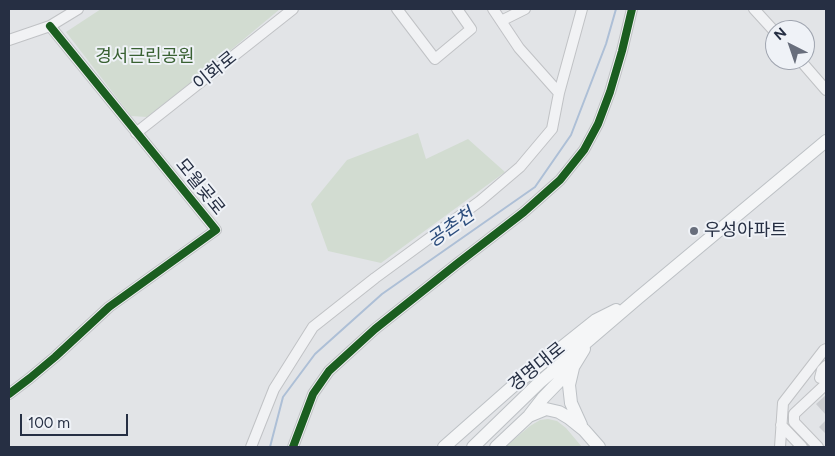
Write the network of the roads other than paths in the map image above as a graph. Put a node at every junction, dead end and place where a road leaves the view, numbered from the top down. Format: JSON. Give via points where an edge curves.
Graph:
{"nodes":[{"id":1,"x":78,"y":9,"type":"edge"},
{"id":2,"x":293,"y":9,"type":"edge"},
{"id":3,"x":397,"y":9,"type":"edge"},
{"id":4,"x":457,"y":9,"type":"edge"},
{"id":5,"x":493,"y":9,"type":"edge"},
{"id":6,"x":526,"y":9,"type":"edge"},
{"id":7,"x":582,"y":9,"type":"edge"},
{"id":8,"x":632,"y":9,"type":"edge"},
{"id":9,"x":754,"y":9,"type":"edge"},
{"id":10,"x":501,"y":21,"type":"junction"},
{"id":11,"x":765,"y":21,"type":"edge"},
{"id":12,"x":50,"y":26,"type":"junction"},
{"id":13,"x":9,"y":40,"type":"edge"},
{"id":14,"x":809,"y":70,"type":"edge"},
{"id":15,"x":826,"y":90,"type":"edge"},
{"id":16,"x":559,"y":93,"type":"junction"},
{"id":17,"x":136,"y":133,"type":"junction"},
{"id":18,"x":826,"y":141,"type":"edge"},
{"id":19,"x":638,"y":298,"type":"junction"},
{"id":20,"x":590,"y":339,"type":"junction"},
{"id":21,"x":826,"y":349,"type":"edge"},
{"id":22,"x":826,"y":366,"type":"edge"},
{"id":23,"x":573,"y":367,"type":"junction"},
{"id":24,"x":823,"y":381,"type":"edge"},
{"id":25,"x":9,"y":394,"type":"edge"},
{"id":26,"x":529,"y":416,"type":"junction"},
{"id":27,"x":781,"y":425,"type":"junction"},
{"id":28,"x":584,"y":430,"type":"junction"},
{"id":29,"x":251,"y":447,"type":"edge"},
{"id":30,"x":293,"y":447,"type":"edge"},
{"id":31,"x":444,"y":447,"type":"edge"},
{"id":32,"x":473,"y":447,"type":"edge"},
{"id":33,"x":496,"y":447,"type":"edge"},
{"id":34,"x":598,"y":447,"type":"edge"},
{"id":35,"x":780,"y":447,"type":"edge"},
{"id":36,"x":802,"y":447,"type":"edge"},
{"id":37,"x":818,"y":447,"type":"edge"}],
"edges":[{"from":1,"to":12,"type":"street"},
{"from":2,"to":17,"type":"street","name":"이화로"},
{"from":3,"to":4,"type":"street","via":[[435,59],[470,29]]},
{"from":5,"to":10,"type":"street"},
{"from":6,"to":10,"type":"street"},
{"from":7,"to":16,"type":"street"},
{"from":8,"to":30,"type":"street","via":[[610,92],[584,150],[560,180],[524,212],[374,328],[329,370],[313,394]]},
{"from":9,"to":11,"type":"street"},
{"from":10,"to":16,"type":"street","via":[[519,48]]},
{"from":12,"to":13,"type":"street"},
{"from":12,"to":17,"type":"street","name":"모월곶로"},
{"from":14,"to":15,"type":"street"},
{"from":16,"to":29,"type":"street","via":[[552,129],[520,167],[313,327],[274,389]]},
{"from":17,"to":25,"type":"street","name":"모월곶로","via":[[216,230],[109,307]]},
{"from":18,"to":19,"type":"main road","name":"경명대로"},
{"from":19,"to":20,"type":"main road","name":"경명대로"},
{"from":19,"to":31,"type":"main road","name":"경명대로","via":[[596,320]]},
{"from":20,"to":23,"type":"main road","name":"경명대로"},
{"from":20,"to":32,"type":"main road","name":"경명대로"},
{"from":21,"to":27,"type":"street","via":[[783,403]]},
{"from":22,"to":24,"type":"street","via":[[822,370]]},
{"from":23,"to":26,"type":"main road","name":"경명대로"},
{"from":23,"to":28,"type":"main road","via":[[569,385],[571,402]]},
{"from":24,"to":37,"type":"street","via":[[794,414],[794,422]]},
{"from":26,"to":28,"type":"main road","via":[[555,410]]},
{"from":26,"to":33,"type":"main road","name":"경명대로"},
{"from":27,"to":35,"type":"street"},
{"from":27,"to":36,"type":"street"},
{"from":28,"to":34,"type":"main road"}]}
